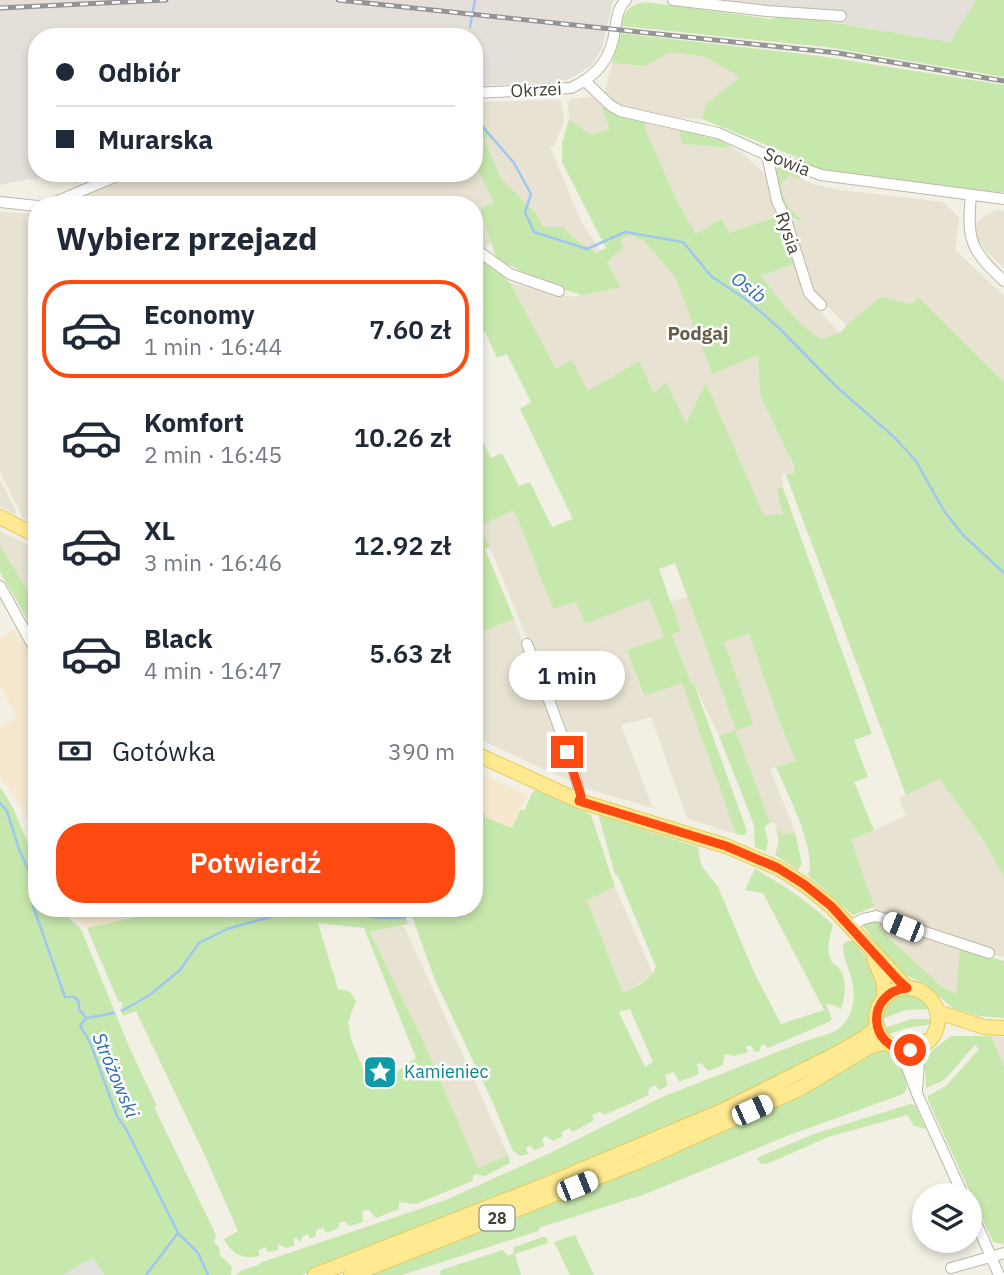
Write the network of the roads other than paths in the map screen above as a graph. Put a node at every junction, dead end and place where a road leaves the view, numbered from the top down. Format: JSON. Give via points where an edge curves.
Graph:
{"nodes":[{"id":1,"x":626,"y":0,"type":"edge"},
{"id":2,"x":673,"y":0,"type":"edge"},
{"id":3,"x":841,"y":16,"type":"dead end"},
{"id":4,"x":585,"y":81,"type":"junction"},
{"id":5,"x":483,"y":93,"type":"edge"},
{"id":6,"x":767,"y":155,"type":"junction"},
{"id":7,"x":104,"y":182,"type":"edge"},
{"id":8,"x":72,"y":196,"type":"edge"},
{"id":9,"x":971,"y":196,"type":"junction"},
{"id":10,"x":1004,"y":199,"type":"edge"},
{"id":11,"x":0,"y":202,"type":"edge"},
{"id":12,"x":28,"y":205,"type":"edge"},
{"id":13,"x":483,"y":254,"type":"edge"},
{"id":14,"x":1004,"y":281,"type":"edge"},
{"id":15,"x":559,"y":291,"type":"dead end"},
{"id":16,"x":821,"y":305,"type":"dead end"},
{"id":17,"x":0,"y":517,"type":"edge"},
{"id":18,"x":28,"y":531,"type":"edge"},
{"id":19,"x":0,"y":586,"type":"edge"},
{"id":20,"x":28,"y":637,"type":"edge"},
{"id":21,"x":527,"y":644,"type":"dead end"},
{"id":22,"x":483,"y":757,"type":"edge"},
{"id":23,"x":579,"y":801,"type":"junction"},
{"id":24,"x":850,"y":926,"type":"junction"},
{"id":25,"x":869,"y":949,"type":"junction"},
{"id":26,"x":989,"y":953,"type":"dead end"},
{"id":27,"x":907,"y":988,"type":"junction"},
{"id":28,"x":885,"y":997,"type":"junction"},
{"id":29,"x":937,"y":1012,"type":"junction"},
{"id":30,"x":877,"y":1027,"type":"junction"},
{"id":31,"x":984,"y":1027,"type":"junction"},
{"id":32,"x":1004,"y":1028,"type":"edge"},
{"id":33,"x":936,"y":1031,"type":"junction"},
{"id":34,"x":886,"y":1042,"type":"junction"},
{"id":35,"x":920,"y":1048,"type":"junction"},
{"id":36,"x":900,"y":1049,"type":"junction"},
{"id":37,"x":917,"y":1092,"type":"junction"},
{"id":38,"x":958,"y":1183,"type":"edge"},
{"id":39,"x":982,"y":1236,"type":"edge"},
{"id":40,"x":1004,"y":1253,"type":"edge"},
{"id":41,"x":991,"y":1256,"type":"junction"},
{"id":42,"x":951,"y":1268,"type":"dead end"},
{"id":43,"x":315,"y":1275,"type":"edge"},
{"id":44,"x":351,"y":1275,"type":"edge"},
{"id":45,"x":999,"y":1275,"type":"edge"}],
"edges":[{"from":1,"to":4,"type":"street","name":"Okrzei","via":[[617,13],[606,60]]},
{"from":2,"to":3,"type":"street"},
{"from":4,"to":5,"type":"street","name":"Okrzei","via":[[571,88]]},
{"from":4,"to":6,"type":"street","name":"Sowia","via":[[620,111],[718,133]]},
{"from":6,"to":9,"type":"street","name":"Sowia","via":[[836,178]]},
{"from":6,"to":16,"type":"street","name":"Rysia","via":[[777,201],[809,293]]},
{"from":7,"to":8,"type":"street"},
{"from":9,"to":10,"type":"street","name":"Sowia"},
{"from":9,"to":14,"type":"street","via":[[969,228],[974,247]]},
{"from":11,"to":12,"type":"street"},
{"from":13,"to":15,"type":"street","via":[[510,274]]},
{"from":17,"to":18,"type":"main road"},
{"from":19,"to":20,"type":"street"},
{"from":21,"to":23,"type":"street","via":[[573,771]]},
{"from":22,"to":23,"type":"main road"},
{"from":23,"to":24,"type":"main road","via":[[758,858],[810,889]]},
{"from":24,"to":25,"type":"main road"},
{"from":24,"to":26,"type":"street","via":[[876,916]]},
{"from":25,"to":27,"type":"main road"},
{"from":25,"to":28,"type":"main road"},
{"from":27,"to":28,"type":"main road"},
{"from":27,"to":29,"type":"main road","via":[[926,995]]},
{"from":28,"to":30,"type":"main road","via":[[877,1011]]},
{"from":29,"to":31,"type":"main road"},
{"from":29,"to":33,"type":"main road"},
{"from":30,"to":34,"type":"main road"},
{"from":30,"to":43,"type":"main road","number":"28","via":[[836,1054],[722,1111]]},
{"from":31,"to":32,"type":"main road"},
{"from":31,"to":33,"type":"main road"},
{"from":33,"to":35,"type":"main road"},
{"from":34,"to":36,"type":"main road"},
{"from":34,"to":44,"type":"main road","number":"28","via":[[869,1047],[801,1088],[642,1160]]},
{"from":35,"to":36,"type":"main road"},
{"from":35,"to":37,"type":"street"},
{"from":36,"to":37,"type":"street"},
{"from":37,"to":38,"type":"street"},
{"from":39,"to":41,"type":"street"},
{"from":40,"to":41,"type":"street"},
{"from":41,"to":42,"type":"street"},
{"from":41,"to":45,"type":"street"}]}
